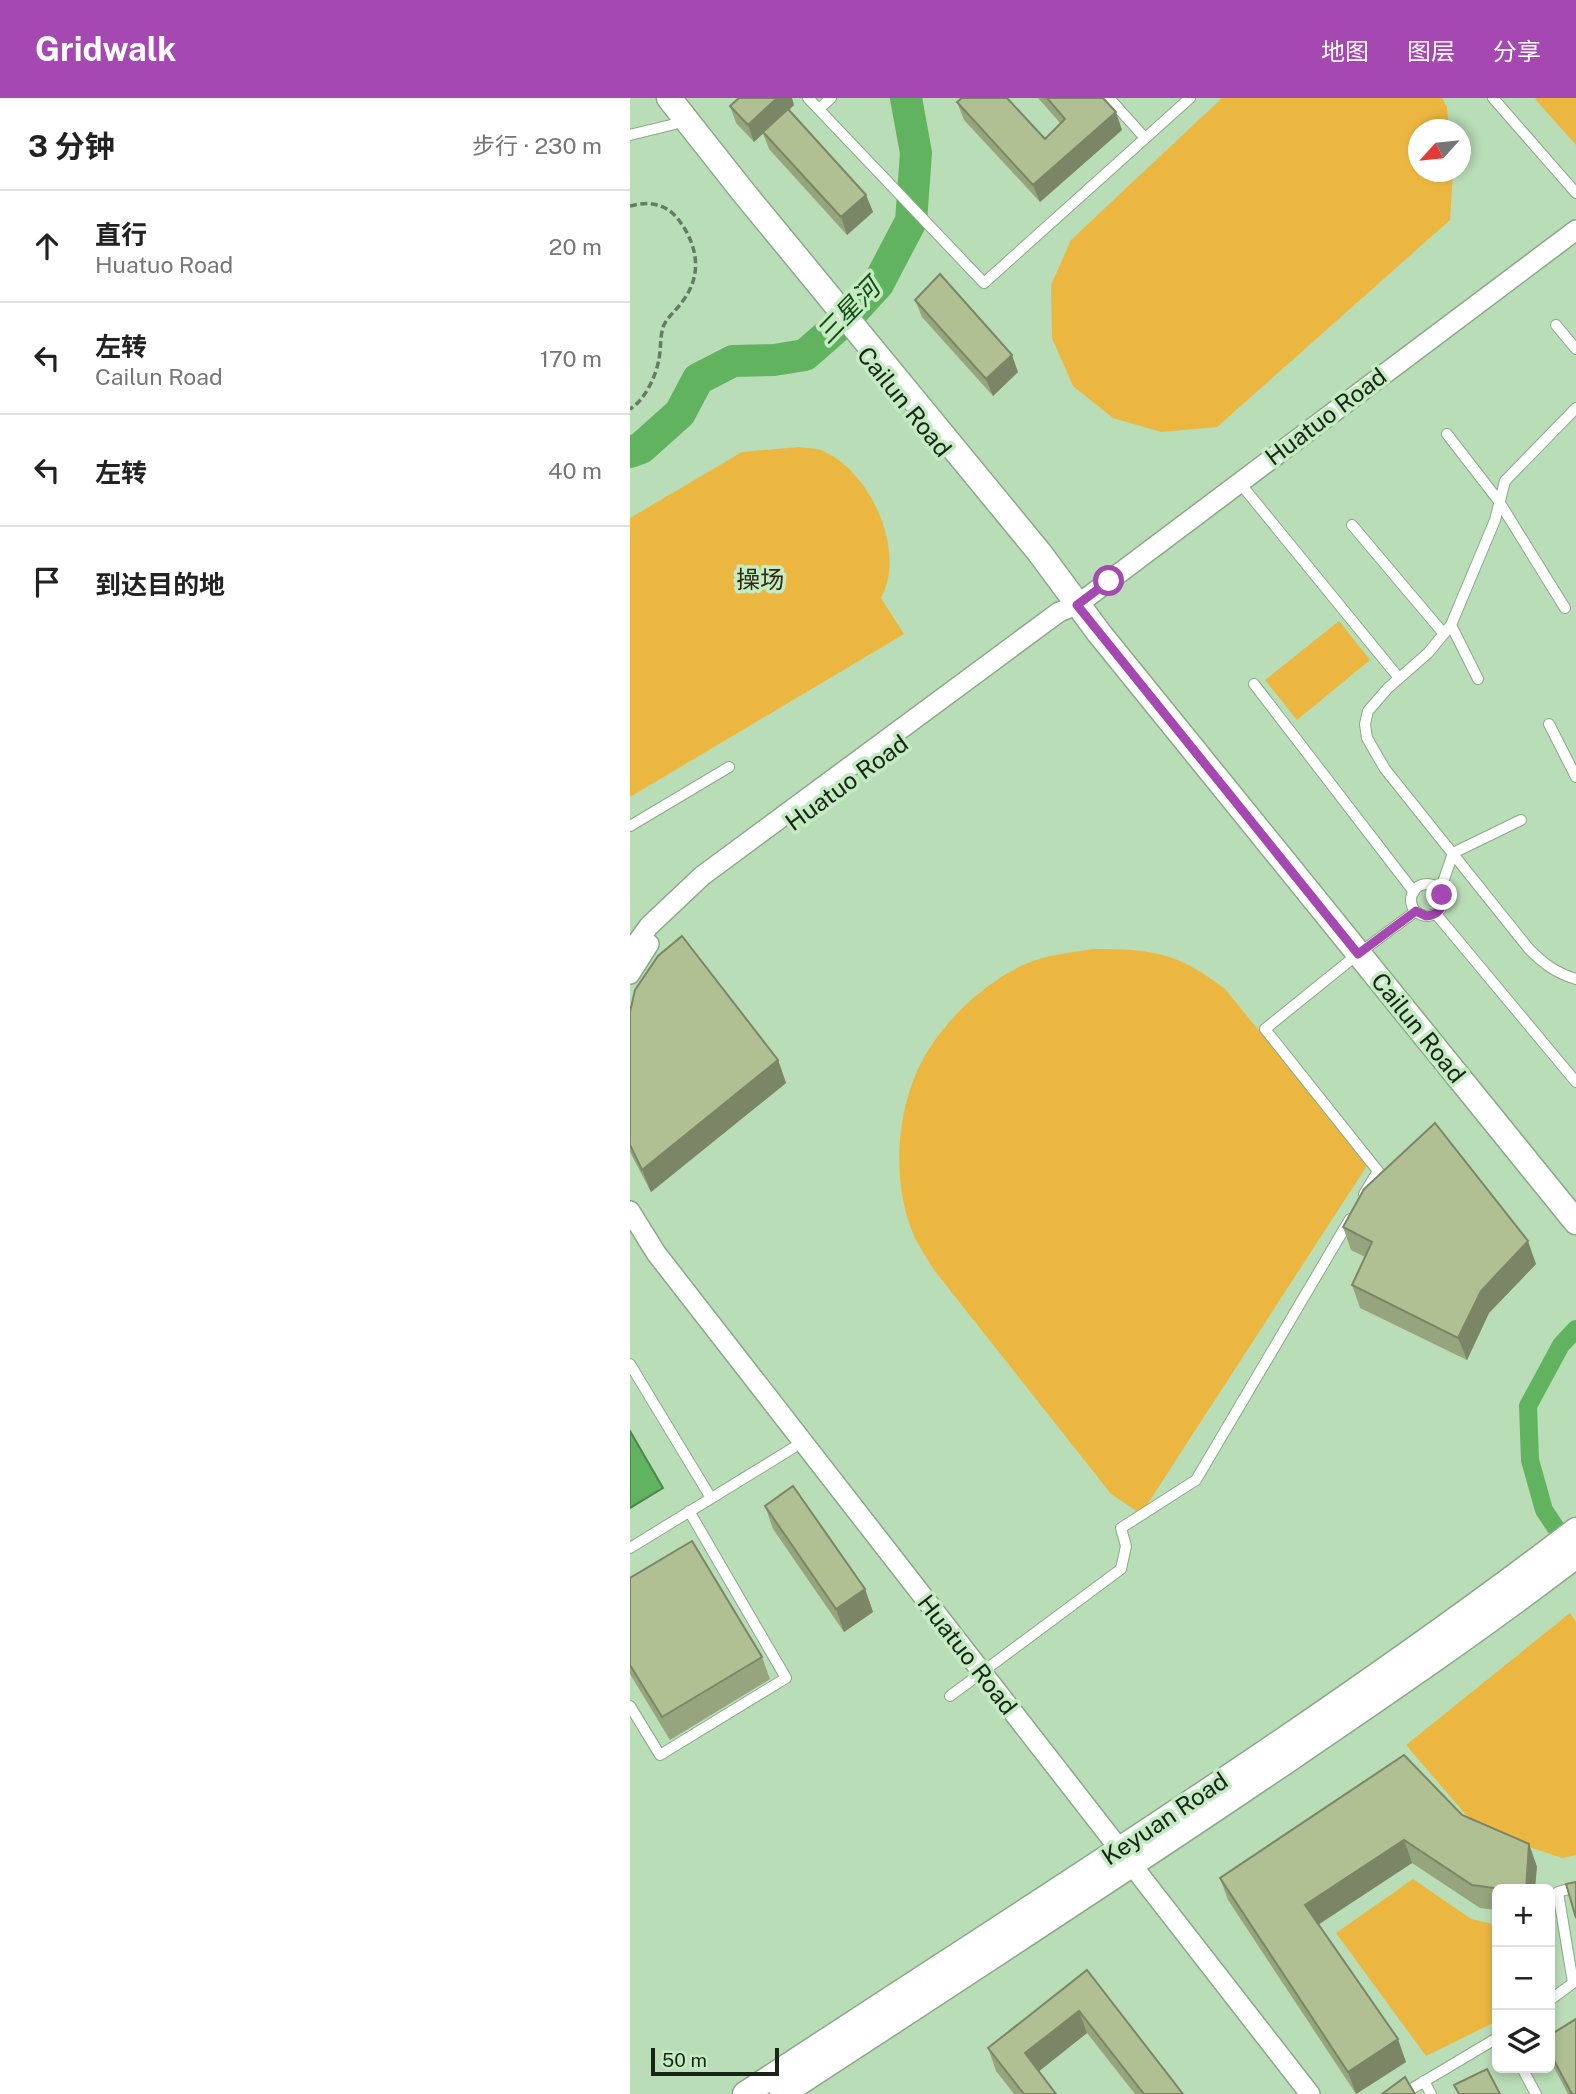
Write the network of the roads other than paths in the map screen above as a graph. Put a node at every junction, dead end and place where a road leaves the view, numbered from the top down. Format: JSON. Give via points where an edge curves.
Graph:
{"nodes":[{"id":1,"x":654,"y":98,"type":"edge"},
{"id":2,"x":669,"y":98,"type":"edge"},
{"id":3,"x":808,"y":98,"type":"edge"},
{"id":4,"x":831,"y":98,"type":"edge"},
{"id":5,"x":1109,"y":98,"type":"edge"},
{"id":6,"x":1190,"y":98,"type":"edge"},
{"id":7,"x":1493,"y":98,"type":"edge"},
{"id":8,"x":820,"y":110,"type":"junction"},
{"id":9,"x":675,"y":124,"type":"junction"},
{"id":10,"x":630,"y":135,"type":"edge"},
{"id":11,"x":1145,"y":138,"type":"junction"},
{"id":12,"x":1576,"y":193,"type":"edge"},
{"id":13,"x":1576,"y":230,"type":"edge"},
{"id":14,"x":822,"y":296,"type":"junction"},
{"id":15,"x":1556,"y":325,"type":"dead end"},
{"id":16,"x":1576,"y":349,"type":"edge"},
{"id":17,"x":1576,"y":408,"type":"edge"},
{"id":18,"x":1447,"y":434,"type":"dead end"},
{"id":19,"x":1239,"y":482,"type":"junction"},
{"id":20,"x":1499,"y":500,"type":"junction"},
{"id":21,"x":1353,"y":524,"type":"dead end"},
{"id":22,"x":1077,"y":605,"type":"junction"},
{"id":23,"x":1565,"y":608,"type":"dead end"},
{"id":24,"x":1451,"y":625,"type":"junction"},
{"id":25,"x":1444,"y":634,"type":"junction"},
{"id":26,"x":1399,"y":678,"type":"junction"},
{"id":27,"x":1478,"y":679,"type":"dead end"},
{"id":28,"x":1254,"y":684,"type":"dead end"},
{"id":29,"x":1549,"y":724,"type":"dead end"},
{"id":30,"x":729,"y":767,"type":"dead end"},
{"id":31,"x":1576,"y":777,"type":"edge"},
{"id":32,"x":1521,"y":820,"type":"dead end"},
{"id":33,"x":630,"y":826,"type":"edge"},
{"id":34,"x":1453,"y":853,"type":"junction"},
{"id":35,"x":1440,"y":891,"type":"junction"},
{"id":36,"x":1414,"y":892,"type":"junction"},
{"id":37,"x":1416,"y":911,"type":"junction"},
{"id":38,"x":1436,"y":914,"type":"junction"},
{"id":39,"x":630,"y":952,"type":"edge"},
{"id":40,"x":1358,"y":954,"type":"junction"},
{"id":41,"x":630,"y":974,"type":"edge"},
{"id":42,"x":1576,"y":979,"type":"edge"},
{"id":43,"x":1576,"y":1082,"type":"edge"},
{"id":44,"x":630,"y":1211,"type":"edge"},
{"id":45,"x":1576,"y":1222,"type":"edge"},
{"id":46,"x":630,"y":1233,"type":"edge"},
{"id":47,"x":630,"y":1364,"type":"edge"},
{"id":48,"x":793,"y":1448,"type":"junction"},
{"id":49,"x":710,"y":1499,"type":"junction"},
{"id":50,"x":689,"y":1511,"type":"junction"},
{"id":51,"x":1576,"y":1530,"type":"edge"},
{"id":52,"x":630,"y":1548,"type":"edge"},
{"id":53,"x":1576,"y":1556,"type":"edge"},
{"id":54,"x":1530,"y":1578,"type":"junction"},
{"id":55,"x":977,"y":1677,"type":"junction"},
{"id":56,"x":950,"y":1696,"type":"dead end"},
{"id":57,"x":630,"y":1706,"type":"edge"},
{"id":58,"x":1120,"y":1861,"type":"junction"},
{"id":59,"x":1576,"y":1887,"type":"edge"},
{"id":60,"x":1555,"y":1996,"type":"edge"},
{"id":61,"x":1492,"y":2041,"type":"edge"},
{"id":62,"x":1525,"y":2073,"type":"edge"},
{"id":63,"x":1424,"y":2081,"type":"junction"},
{"id":64,"x":745,"y":2094,"type":"edge"},
{"id":65,"x":782,"y":2094,"type":"edge"},
{"id":66,"x":1296,"y":2094,"type":"edge"},
{"id":67,"x":1310,"y":2094,"type":"edge"},
{"id":68,"x":1403,"y":2094,"type":"edge"},
{"id":69,"x":1431,"y":2094,"type":"edge"},
{"id":70,"x":1536,"y":2094,"type":"edge"}],
"edges":[{"from":1,"to":9,"type":"street","name":"Cailun Road"},
{"from":2,"to":14,"type":"street","name":"Cailun Road"},
{"from":3,"to":8,"type":"lane"},
{"from":4,"to":8,"type":"lane"},
{"from":5,"to":11,"type":"lane"},
{"from":6,"to":11,"type":"lane"},
{"from":7,"to":12,"type":"lane"},
{"from":8,"to":11,"type":"lane","via":[[985,284]]},
{"from":9,"to":10,"type":"lane"},
{"from":9,"to":14,"type":"street","name":"Cailun Road"},
{"from":13,"to":19,"type":"street","name":"Huatuo Road"},
{"from":14,"to":22,"type":"street","name":"Cailun Road","via":[[1039,552]]},
{"from":15,"to":16,"type":"lane"},
{"from":17,"to":20,"type":"lane","via":[[1511,472]]},
{"from":18,"to":20,"type":"lane"},
{"from":19,"to":22,"type":"street","name":"Huatuo Road"},
{"from":19,"to":26,"type":"lane"},
{"from":20,"to":23,"type":"lane"},
{"from":20,"to":24,"type":"lane"},
{"from":21,"to":25,"type":"lane"},
{"from":22,"to":39,"type":"street","name":"Huatuo Road","via":[[1059,612],[702,876],[649,926]]},
{"from":22,"to":40,"type":"street","name":"Cailun Road"},
{"from":22,"to":41,"type":"street","name":"Huatuo Road","via":[[1034,646],[709,884],[658,932]]},
{"from":24,"to":25,"type":"lane"},
{"from":24,"to":27,"type":"lane"},
{"from":25,"to":26,"type":"lane"},
{"from":26,"to":34,"type":"lane","via":[[1368,711],[1367,738],[1385,769]]},
{"from":28,"to":36,"type":"lane"},
{"from":29,"to":31,"type":"lane"},
{"from":30,"to":33,"type":"lane"},
{"from":32,"to":34,"type":"lane"},
{"from":34,"to":35,"type":"lane"},
{"from":34,"to":42,"type":"lane","via":[[1529,950],[1558,973]]},
{"from":35,"to":36,"type":"lane","via":[[1427,884]]},
{"from":35,"to":38,"type":"lane","via":[[1442,906]]},
{"from":36,"to":37,"type":"lane"},
{"from":37,"to":38,"type":"lane"},
{"from":37,"to":40,"type":"lane"},
{"from":38,"to":43,"type":"lane"},
{"from":40,"to":45,"type":"street","name":"Cailun Road"},
{"from":40,"to":55,"type":"lane","via":[[1265,1029],[1378,1171],[1196,1480],[1121,1528],[1126,1546],[1121,1569]]},
{"from":44,"to":55,"type":"street","name":"Huatuo Road","via":[[656,1253]]},
{"from":46,"to":48,"type":"street","name":"Huatuo Road"},
{"from":47,"to":49,"type":"lane"},
{"from":48,"to":49,"type":"lane"},
{"from":48,"to":55,"type":"street","name":"Huatuo Road"},
{"from":49,"to":50,"type":"lane"},
{"from":50,"to":52,"type":"lane"},
{"from":50,"to":57,"type":"lane","via":[[786,1678],[660,1755]]},
{"from":51,"to":54,"type":"street","name":"Keyuan Road"},
{"from":53,"to":54,"type":"street","name":"Keyuan Road"},
{"from":54,"to":58,"type":"street","name":"Keyuan Road","via":[[1342,1700]]},
{"from":55,"to":56,"type":"lane"},
{"from":55,"to":58,"type":"street","name":"Huatuo Road"},
{"from":58,"to":64,"type":"street","name":"Keyuan Road"},
{"from":58,"to":65,"type":"street","name":"Keyuan Road"},
{"from":58,"to":66,"type":"street","name":"Huatuo Road"},
{"from":58,"to":67,"type":"street","name":"Huatuo Road"},
{"from":59,"to":60,"type":"lane","via":[[1559,1892],[1573,1983]]},
{"from":61,"to":63,"type":"lane"},
{"from":62,"to":70,"type":"lane"},
{"from":63,"to":68,"type":"lane"},
{"from":63,"to":69,"type":"lane"}]}
